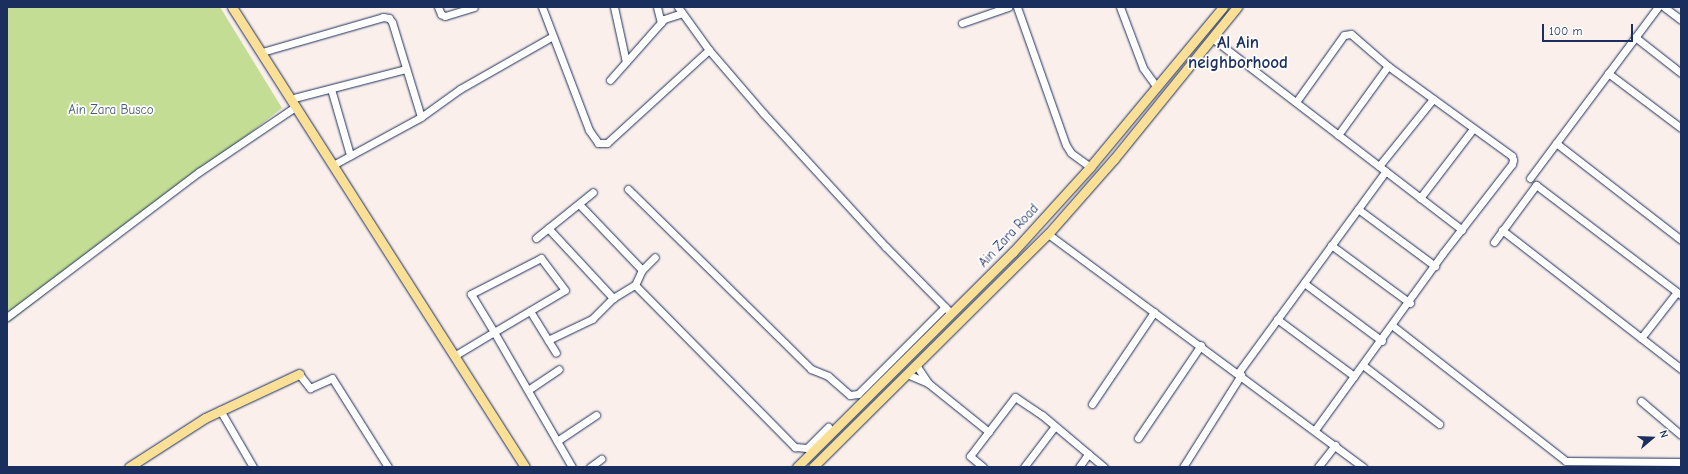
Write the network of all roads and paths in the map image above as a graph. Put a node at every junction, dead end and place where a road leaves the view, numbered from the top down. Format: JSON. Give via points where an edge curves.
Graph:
{"nodes":[{"id":1,"x":232,"y":7,"type":"edge"},
{"id":2,"x":438,"y":7,"type":"edge"},
{"id":3,"x":474,"y":7,"type":"edge"},
{"id":4,"x":542,"y":7,"type":"edge"},
{"id":5,"x":614,"y":7,"type":"edge"},
{"id":6,"x":657,"y":7,"type":"edge"},
{"id":7,"x":1008,"y":7,"type":"edge"},
{"id":8,"x":1017,"y":7,"type":"edge"},
{"id":9,"x":1120,"y":7,"type":"edge"},
{"id":10,"x":1223,"y":7,"type":"edge"},
{"id":11,"x":1237,"y":7,"type":"edge"},
{"id":12,"x":1658,"y":7,"type":"edge"},
{"id":13,"x":1664,"y":7,"type":"edge"},
{"id":14,"x":680,"y":10,"type":"edge"},
{"id":15,"x":1681,"y":20,"type":"edge"},
{"id":16,"x":661,"y":23,"type":"junction"},
{"id":17,"x":962,"y":23,"type":"dead end"},
{"id":18,"x":552,"y":37,"type":"junction"},
{"id":19,"x":1635,"y":37,"type":"junction"},
{"id":20,"x":1212,"y":38,"type":"junction"},
{"id":21,"x":710,"y":50,"type":"junction"},
{"id":22,"x":262,"y":52,"type":"junction"},
{"id":23,"x":626,"y":62,"type":"junction"},
{"id":24,"x":1388,"y":66,"type":"junction"},
{"id":25,"x":406,"y":69,"type":"junction"},
{"id":26,"x":1608,"y":73,"type":"junction"},
{"id":27,"x":1681,"y":73,"type":"edge"},
{"id":28,"x":610,"y":80,"type":"dead end"},
{"id":29,"x":1157,"y":86,"type":"junction"},
{"id":30,"x":331,"y":89,"type":"junction"},
{"id":31,"x":1433,"y":99,"type":"junction"},
{"id":32,"x":1296,"y":102,"type":"junction"},
{"id":33,"x":292,"y":103,"type":"junction"},
{"id":34,"x":420,"y":117,"type":"junction"},
{"id":35,"x":1681,"y":128,"type":"edge"},
{"id":36,"x":1473,"y":129,"type":"junction"},
{"id":37,"x":1338,"y":135,"type":"junction"},
{"id":38,"x":1556,"y":143,"type":"junction"},
{"id":39,"x":350,"y":155,"type":"junction"},
{"id":40,"x":333,"y":165,"type":"junction"},
{"id":41,"x":1379,"y":166,"type":"junction"},
{"id":42,"x":1090,"y":167,"type":"junction"},
{"id":43,"x":1386,"y":171,"type":"junction"},
{"id":44,"x":1530,"y":178,"type":"dead end"},
{"id":45,"x":628,"y":189,"type":"dead end"},
{"id":46,"x":593,"y":192,"type":"dead end"},
{"id":47,"x":1420,"y":198,"type":"junction"},
{"id":48,"x":579,"y":204,"type":"junction"},
{"id":49,"x":1358,"y":209,"type":"junction"},
{"id":50,"x":548,"y":228,"type":"junction"},
{"id":51,"x":1462,"y":230,"type":"junction"},
{"id":52,"x":1502,"y":230,"type":"junction"},
{"id":53,"x":1048,"y":234,"type":"junction"},
{"id":54,"x":536,"y":238,"type":"dead end"},
{"id":55,"x":1681,"y":240,"type":"edge"},
{"id":56,"x":1494,"y":242,"type":"dead end"},
{"id":57,"x":1331,"y":245,"type":"junction"},
{"id":58,"x":655,"y":257,"type":"dead end"},
{"id":59,"x":1435,"y":266,"type":"junction"},
{"id":60,"x":642,"y":270,"type":"junction"},
{"id":61,"x":1304,"y":282,"type":"junction"},
{"id":62,"x":635,"y":285,"type":"junction"},
{"id":63,"x":1679,"y":294,"type":"edge"},
{"id":64,"x":613,"y":298,"type":"junction"},
{"id":65,"x":1410,"y":303,"type":"junction"},
{"id":66,"x":945,"y":307,"type":"junction"},
{"id":67,"x":530,"y":311,"type":"junction"},
{"id":68,"x":1154,"y":312,"type":"junction"},
{"id":69,"x":952,"y":314,"type":"junction"},
{"id":70,"x":7,"y":318,"type":"edge"},
{"id":71,"x":1278,"y":319,"type":"junction"},
{"id":72,"x":1392,"y":326,"type":"junction"},
{"id":73,"x":494,"y":332,"type":"junction"},
{"id":74,"x":1641,"y":338,"type":"junction"},
{"id":75,"x":548,"y":340,"type":"junction"},
{"id":76,"x":1382,"y":341,"type":"junction"},
{"id":77,"x":1200,"y":345,"type":"junction"},
{"id":78,"x":556,"y":353,"type":"dead end"},
{"id":79,"x":454,"y":356,"type":"junction"},
{"id":80,"x":916,"y":365,"type":"junction"},
{"id":81,"x":1364,"y":366,"type":"junction"},
{"id":82,"x":559,"y":369,"type":"dead end"},
{"id":83,"x":1681,"y":369,"type":"edge"},
{"id":84,"x":299,"y":374,"type":"joint"},
{"id":85,"x":907,"y":374,"type":"junction"},
{"id":86,"x":1239,"y":374,"type":"junction"},
{"id":87,"x":1354,"y":376,"type":"junction"},
{"id":88,"x":928,"y":383,"type":"junction"},
{"id":89,"x":528,"y":390,"type":"junction"},
{"id":90,"x":1641,"y":401,"type":"dead end"},
{"id":91,"x":1092,"y":404,"type":"dead end"},
{"id":92,"x":220,"y":410,"type":"junction"},
{"id":93,"x":596,"y":415,"type":"dead end"},
{"id":94,"x":1439,"y":424,"type":"dead end"},
{"id":95,"x":1055,"y":426,"type":"junction"},
{"id":96,"x":828,"y":427,"type":"dead end"},
{"id":97,"x":1315,"y":430,"type":"junction"},
{"id":98,"x":989,"y":432,"type":"junction"},
{"id":99,"x":1681,"y":435,"type":"edge"},
{"id":100,"x":1138,"y":438,"type":"dead end"},
{"id":101,"x":557,"y":441,"type":"junction"},
{"id":102,"x":1335,"y":445,"type":"junction"},
{"id":103,"x":1088,"y":454,"type":"junction"},
{"id":104,"x":601,"y":459,"type":"dead end"},
{"id":105,"x":1681,"y":462,"type":"edge"},
{"id":106,"x":1564,"y":464,"type":"edge"},
{"id":107,"x":129,"y":467,"type":"edge"},
{"id":108,"x":253,"y":467,"type":"edge"},
{"id":109,"x":388,"y":467,"type":"edge"},
{"id":110,"x":525,"y":467,"type":"edge"},
{"id":111,"x":572,"y":467,"type":"edge"},
{"id":112,"x":590,"y":467,"type":"edge"},
{"id":113,"x":797,"y":467,"type":"edge"},
{"id":114,"x":813,"y":467,"type":"edge"},
{"id":115,"x":983,"y":467,"type":"edge"},
{"id":116,"x":1024,"y":467,"type":"edge"},
{"id":117,"x":1079,"y":467,"type":"edge"},
{"id":118,"x":1104,"y":467,"type":"edge"},
{"id":119,"x":1183,"y":467,"type":"edge"},
{"id":120,"x":1318,"y":467,"type":"edge"},
{"id":121,"x":1363,"y":467,"type":"edge"}],
"edges":[{"from":1,"to":22,"type":"main road"},
{"from":2,"to":3,"type":"street","via":[[445,16]]},
{"from":4,"to":18,"type":"street"},
{"from":5,"to":23,"type":"street"},
{"from":6,"to":16,"type":"street"},
{"from":7,"to":17,"type":"street"},
{"from":8,"to":42,"type":"street","via":[[1066,146]]},
{"from":9,"to":29,"type":"street","via":[[1143,68]]},
{"from":10,"to":29,"type":"main road","name":"Ain Zara Road"},
{"from":11,"to":20,"type":"main road","name":"Ain Zara Road"},
{"from":12,"to":19,"type":"street"},
{"from":13,"to":15,"type":"street"},
{"from":14,"to":16,"type":"street"},
{"from":14,"to":21,"type":"street"},
{"from":16,"to":23,"type":"street"},
{"from":18,"to":21,"type":"street","via":[[589,130],[598,144],[607,143]]},
{"from":18,"to":34,"type":"street","via":[[460,89]]},
{"from":19,"to":26,"type":"street"},
{"from":19,"to":27,"type":"street"},
{"from":20,"to":32,"type":"street"},
{"from":20,"to":53,"type":"main road","name":"Ain Zara Road","via":[[1114,159]]},
{"from":21,"to":66,"type":"street","via":[[886,247]]},
{"from":22,"to":25,"type":"street","via":[[383,17],[392,22]]},
{"from":22,"to":33,"type":"main road"},
{"from":23,"to":28,"type":"street"},
{"from":24,"to":31,"type":"street"},
{"from":24,"to":32,"type":"street","via":[[1351,34],[1345,34]]},
{"from":24,"to":37,"type":"street"},
{"from":25,"to":30,"type":"street"},
{"from":25,"to":34,"type":"street"},
{"from":26,"to":35,"type":"street"},
{"from":26,"to":38,"type":"street"},
{"from":29,"to":42,"type":"main road","name":"Ain Zara Road"},
{"from":30,"to":33,"type":"street"},
{"from":30,"to":39,"type":"street"},
{"from":31,"to":36,"type":"street"},
{"from":31,"to":41,"type":"street"},
{"from":32,"to":37,"type":"street"},
{"from":33,"to":40,"type":"main road"},
{"from":33,"to":70,"type":"street"},
{"from":34,"to":39,"type":"street"},
{"from":36,"to":47,"type":"street"},
{"from":36,"to":51,"type":"street","via":[[1513,160]]},
{"from":37,"to":41,"type":"street"},
{"from":38,"to":44,"type":"street"},
{"from":38,"to":55,"type":"street"},
{"from":39,"to":40,"type":"street"},
{"from":40,"to":79,"type":"main road"},
{"from":41,"to":43,"type":"street"},
{"from":42,"to":69,"type":"main road","name":"Ain Zara Road"},
{"from":43,"to":47,"type":"street"},
{"from":43,"to":49,"type":"street"},
{"from":45,"to":66,"type":"street","via":[[811,369],[828,376],[850,395],[858,394]]},
{"from":46,"to":48,"type":"street"},
{"from":47,"to":51,"type":"street"},
{"from":48,"to":50,"type":"street"},
{"from":48,"to":60,"type":"street"},
{"from":49,"to":57,"type":"street"},
{"from":49,"to":59,"type":"street"},
{"from":50,"to":54,"type":"street"},
{"from":50,"to":64,"type":"street"},
{"from":51,"to":59,"type":"street"},
{"from":52,"to":56,"type":"street"},
{"from":52,"to":63,"type":"street","via":[[1536,185]]},
{"from":52,"to":74,"type":"street"},
{"from":53,"to":68,"type":"street"},
{"from":53,"to":80,"type":"main road","name":"Ain Zara Road"},
{"from":57,"to":61,"type":"street"},
{"from":57,"to":65,"type":"street"},
{"from":58,"to":60,"type":"street"},
{"from":59,"to":65,"type":"street"},
{"from":60,"to":62,"type":"street"},
{"from":61,"to":71,"type":"street"},
{"from":61,"to":76,"type":"street"},
{"from":62,"to":64,"type":"street"},
{"from":62,"to":96,"type":"street","via":[[795,447],[806,448]]},
{"from":63,"to":74,"type":"street"},
{"from":64,"to":75,"type":"street","via":[[587,322]]},
{"from":65,"to":72,"type":"street"},
{"from":66,"to":69,"type":"street"},
{"from":67,"to":73,"type":"street"},
{"from":67,"to":73,"type":"street","via":[[565,290],[541,258],[471,294]]},
{"from":67,"to":75,"type":"street"},
{"from":68,"to":77,"type":"street"},
{"from":68,"to":91,"type":"street"},
{"from":69,"to":113,"type":"main road","name":"Ain Zara Road"},
{"from":71,"to":86,"type":"street"},
{"from":71,"to":87,"type":"street"},
{"from":72,"to":76,"type":"street"},
{"from":72,"to":106,"type":"street"},
{"from":73,"to":79,"type":"street"},
{"from":73,"to":89,"type":"street"},
{"from":74,"to":83,"type":"street"},
{"from":75,"to":78,"type":"street"},
{"from":76,"to":81,"type":"street"},
{"from":77,"to":86,"type":"street"},
{"from":77,"to":100,"type":"street"},
{"from":79,"to":110,"type":"main road"},
{"from":80,"to":85,"type":"main road","name":"Ain Zara Road"},
{"from":80,"to":88,"type":"street"},
{"from":81,"to":87,"type":"street"},
{"from":81,"to":94,"type":"street"},
{"from":82,"to":89,"type":"street"},
{"from":84,"to":92,"type":"main road"},
{"from":84,"to":109,"type":"street","via":[[310,388],[332,378]]},
{"from":85,"to":88,"type":"street"},
{"from":85,"to":114,"type":"main road","name":"Ain Zara Road"},
{"from":86,"to":97,"type":"street"},
{"from":86,"to":119,"type":"street"},
{"from":87,"to":97,"type":"street"},
{"from":88,"to":98,"type":"street"},
{"from":89,"to":101,"type":"street"},
{"from":90,"to":99,"type":"street"},
{"from":92,"to":107,"type":"main road","via":[[160,445]]},
{"from":92,"to":108,"type":"street"},
{"from":93,"to":101,"type":"street"},
{"from":95,"to":98,"type":"street","via":[[1015,397]]},
{"from":95,"to":103,"type":"street"},
{"from":95,"to":116,"type":"street"},
{"from":97,"to":102,"type":"street"},
{"from":98,"to":115,"type":"street","via":[[970,456]]},
{"from":101,"to":111,"type":"street"},
{"from":102,"to":120,"type":"street"},
{"from":102,"to":121,"type":"street"},
{"from":103,"to":117,"type":"street"},
{"from":103,"to":118,"type":"street"},
{"from":104,"to":112,"type":"street"},
{"from":105,"to":106,"type":"street"}]}
